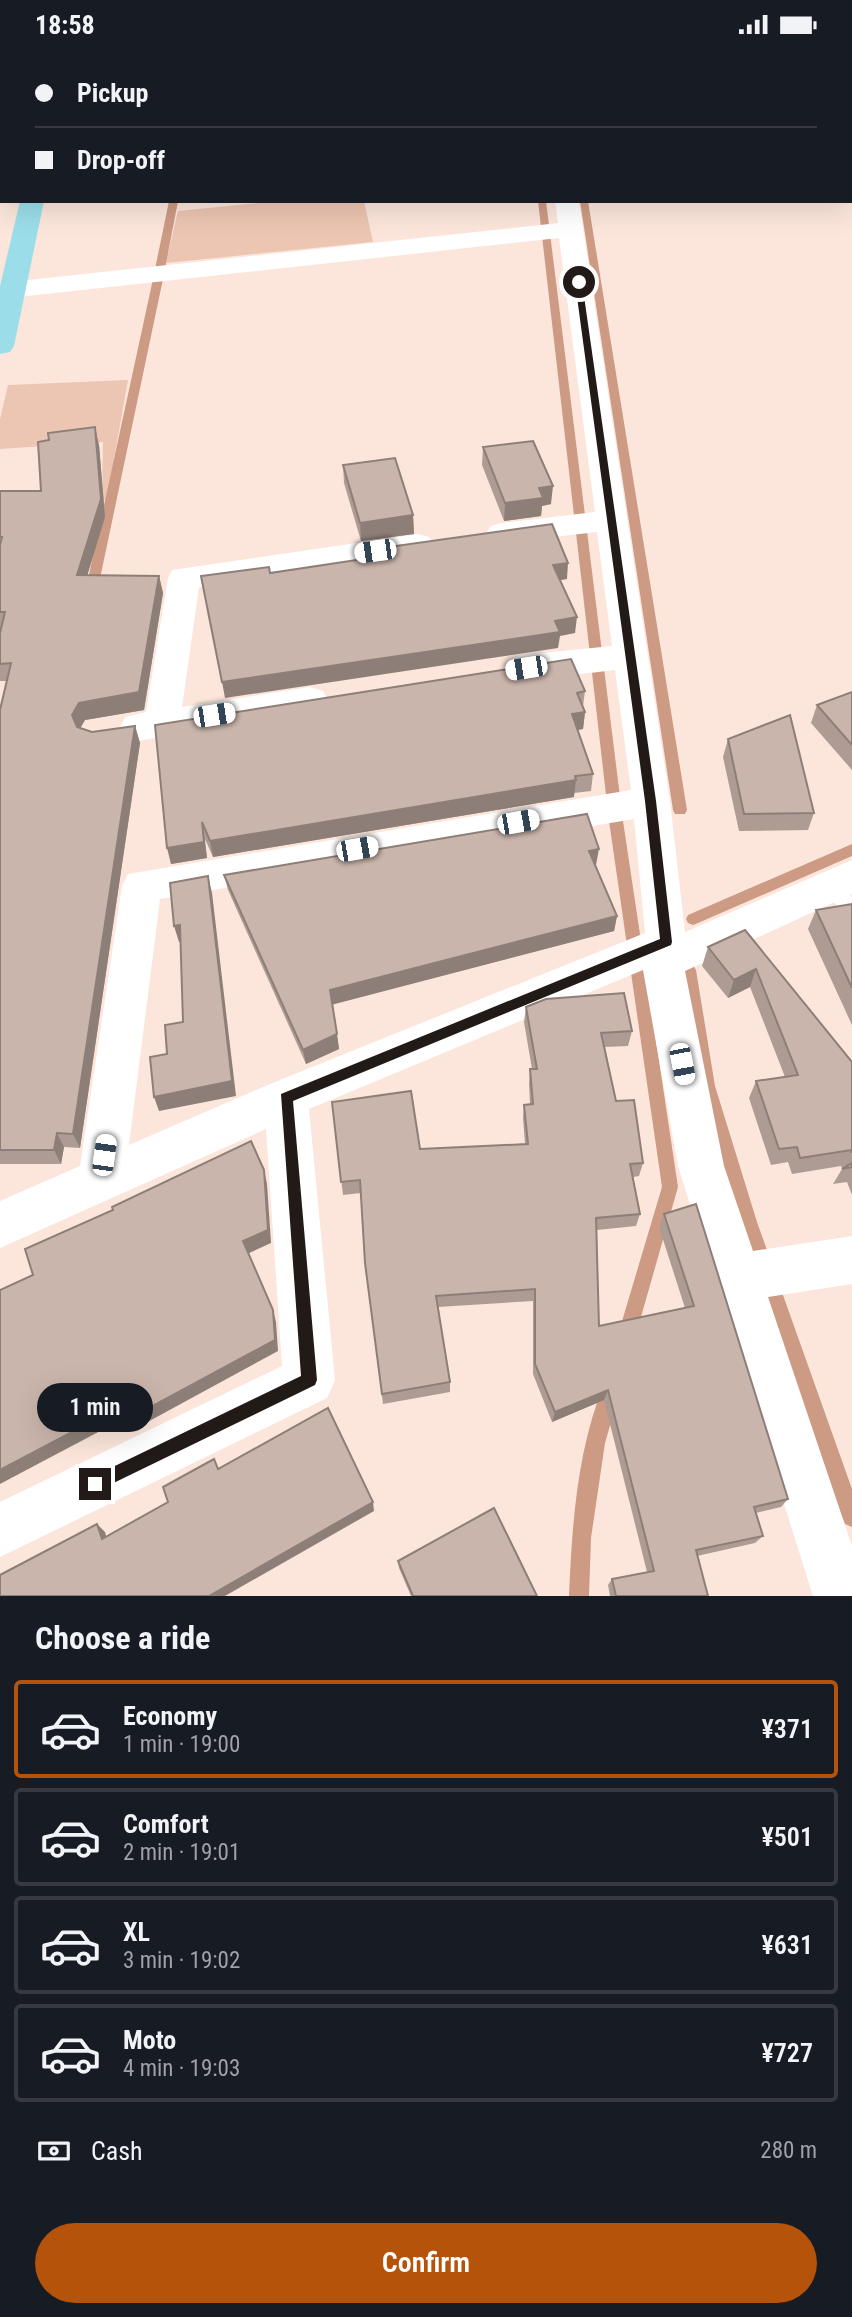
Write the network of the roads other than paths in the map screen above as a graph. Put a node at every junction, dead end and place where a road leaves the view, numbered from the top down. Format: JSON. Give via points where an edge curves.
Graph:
{"nodes":[{"id":1,"x":31,"y":203,"type":"edge"},
{"id":2,"x":557,"y":223,"type":"edge"},
{"id":3,"x":6,"y":290,"type":"edge"},
{"id":4,"x":0,"y":346,"type":"edge"},
{"id":5,"x":590,"y":522,"type":"junction"},
{"id":6,"x":606,"y":658,"type":"junction"},
{"id":7,"x":485,"y":674,"type":"edge"},
{"id":8,"x":337,"y":696,"type":"edge"},
{"id":9,"x":162,"y":723,"type":"junction"},
{"id":10,"x":111,"y":731,"type":"edge"},
{"id":11,"x":626,"y":805,"type":"junction"},
{"id":12,"x":846,"y":888,"type":"edge"},
{"id":13,"x":649,"y":953,"type":"junction"},
{"id":14,"x":286,"y":1098,"type":"junction"},
{"id":15,"x":101,"y":1182,"type":"junction"},
{"id":16,"x":0,"y":1225,"type":"edge"},
{"id":17,"x":852,"y":1260,"type":"edge"},
{"id":18,"x":755,"y":1275,"type":"junction"},
{"id":19,"x":0,"y":1530,"type":"edge"},
{"id":20,"x":841,"y":1596,"type":"edge"}],
"edges":[{"from":1,"to":3,"type":"main road"},
{"from":2,"to":3,"type":"street"},
{"from":2,"to":5,"type":"street"},
{"from":3,"to":4,"type":"main road"},
{"from":5,"to":6,"type":"street"},
{"from":5,"to":9,"type":"street","via":[[184,578]]},
{"from":6,"to":7,"type":"street"},
{"from":6,"to":11,"type":"street"},
{"from":8,"to":9,"type":"street"},
{"from":9,"to":10,"type":"street"},
{"from":11,"to":13,"type":"street"},
{"from":11,"to":15,"type":"street","via":[[142,886]]},
{"from":12,"to":13,"type":"street"},
{"from":13,"to":14,"type":"street"},
{"from":13,"to":18,"type":"street","via":[[701,1165]]},
{"from":14,"to":15,"type":"street"},
{"from":14,"to":19,"type":"street","via":[[309,1380]]},
{"from":15,"to":16,"type":"street"},
{"from":17,"to":18,"type":"street"},
{"from":18,"to":20,"type":"street"}]}
